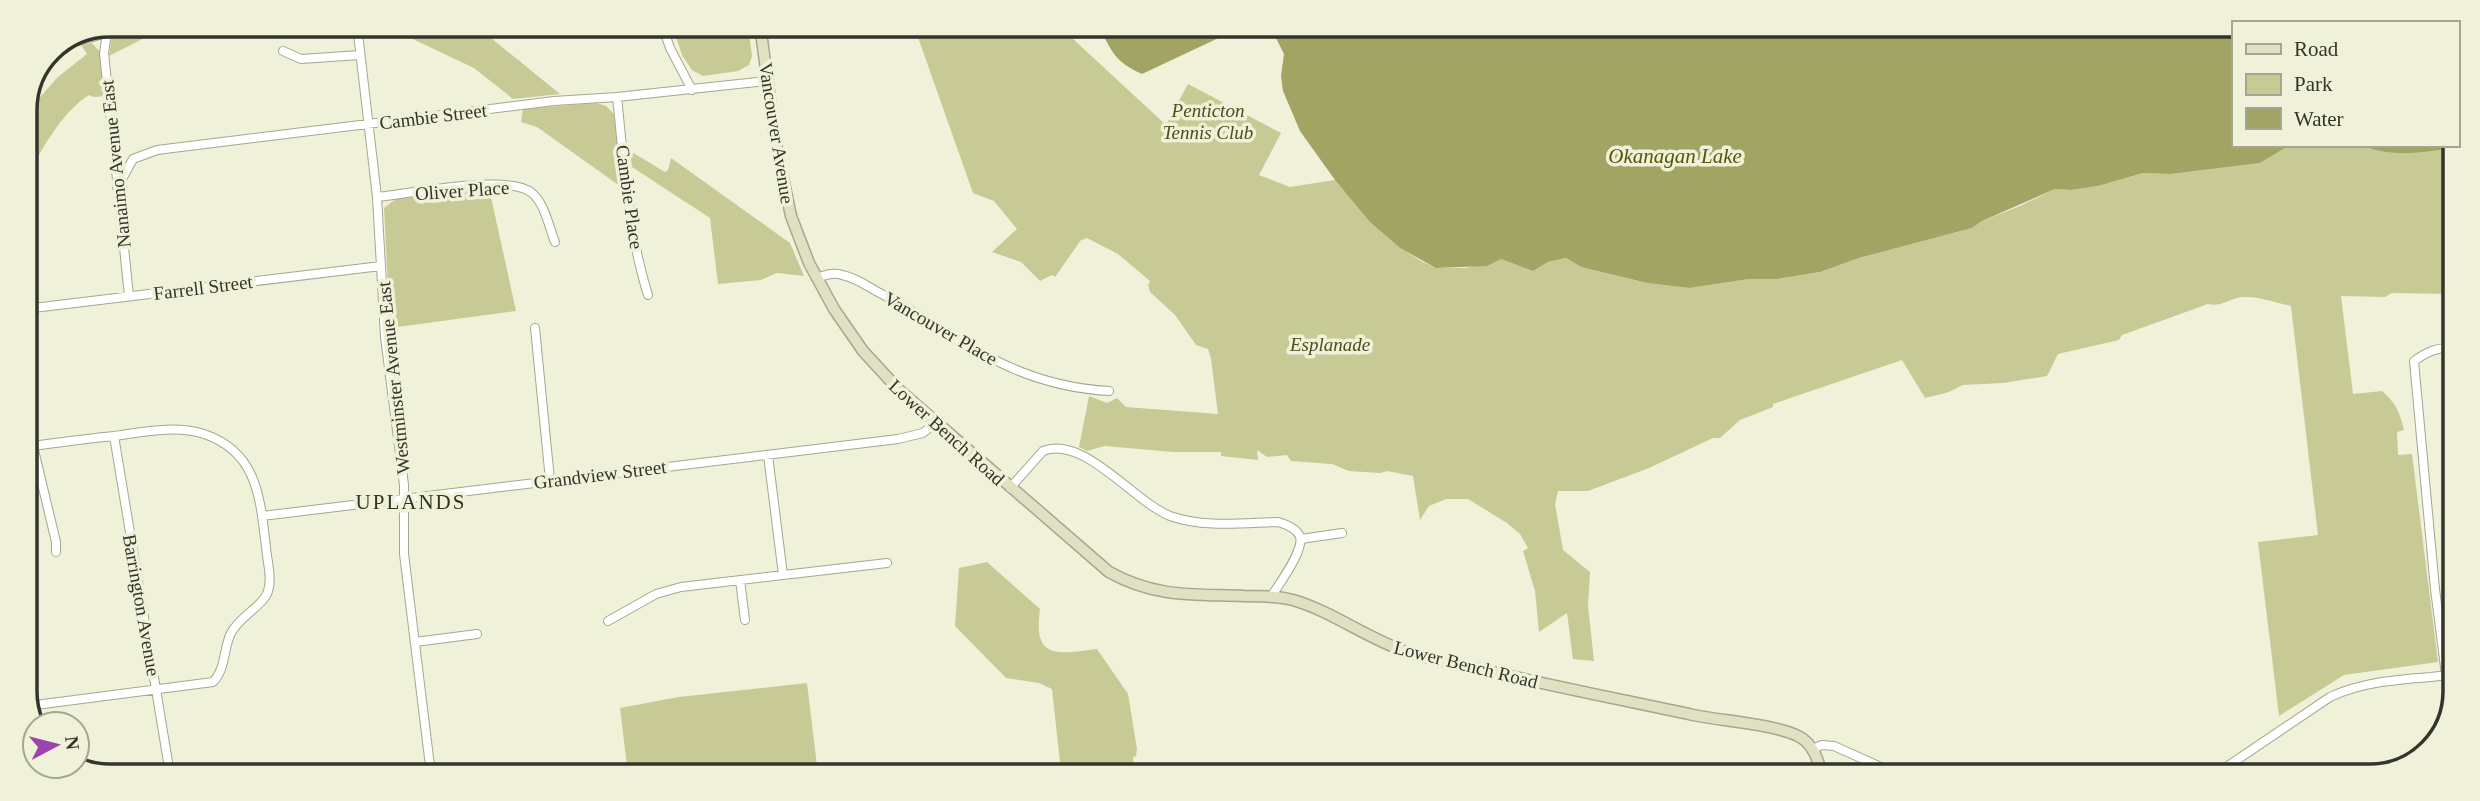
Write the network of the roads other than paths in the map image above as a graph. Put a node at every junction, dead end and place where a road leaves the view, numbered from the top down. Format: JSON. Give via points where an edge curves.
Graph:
{"nodes":[{"id":1,"x":106,"y":37,"type":"edge"},
{"id":2,"x":359,"y":37,"type":"edge"},
{"id":3,"x":666,"y":37,"type":"edge"},
{"id":4,"x":762,"y":37,"type":"edge"},
{"id":5,"x":283,"y":51,"type":"dead end"},
{"id":6,"x":360,"y":55,"type":"junction"},
{"id":7,"x":767,"y":81,"type":"junction"},
{"id":8,"x":692,"y":90,"type":"junction"},
{"id":9,"x":617,"y":97,"type":"junction"},
{"id":10,"x":369,"y":124,"type":"junction"},
{"id":11,"x":117,"y":188,"type":"junction"},
{"id":12,"x":377,"y":197,"type":"junction"},
{"id":13,"x":555,"y":242,"type":"dead end"},
{"id":14,"x":381,"y":265,"type":"junction"},
{"id":15,"x":817,"y":278,"type":"junction"},
{"id":16,"x":648,"y":295,"type":"dead end"},
{"id":17,"x":129,"y":296,"type":"junction"},
{"id":18,"x":37,"y":307,"type":"edge"},
{"id":19,"x":535,"y":328,"type":"dead end"},
{"id":20,"x":2443,"y":347,"type":"edge"},
{"id":21,"x":1109,"y":391,"type":"dead end"},
{"id":22,"x":935,"y":423,"type":"junction"},
{"id":23,"x":114,"y":436,"type":"junction"},
{"id":24,"x":37,"y":445,"type":"edge"},
{"id":25,"x":768,"y":455,"type":"junction"},
{"id":26,"x":37,"y":474,"type":"edge"},
{"id":27,"x":550,"y":480,"type":"junction"},
{"id":28,"x":1010,"y":488,"type":"junction"},
{"id":29,"x":404,"y":497,"type":"junction"},
{"id":30,"x":262,"y":516,"type":"junction"},
{"id":31,"x":1342,"y":533,"type":"dead end"},
{"id":32,"x":1301,"y":539,"type":"junction"},
{"id":33,"x":55,"y":552,"type":"dead end"},
{"id":34,"x":887,"y":563,"type":"dead end"},
{"id":35,"x":783,"y":575,"type":"junction"},
{"id":36,"x":740,"y":580,"type":"junction"},
{"id":37,"x":1271,"y":597,"type":"junction"},
{"id":38,"x":745,"y":620,"type":"dead end"},
{"id":39,"x":608,"y":621,"type":"dead end"},
{"id":40,"x":477,"y":634,"type":"dead end"},
{"id":41,"x":2443,"y":635,"type":"edge"},
{"id":42,"x":415,"y":642,"type":"junction"},
{"id":43,"x":2443,"y":676,"type":"edge"},
{"id":44,"x":157,"y":690,"type":"junction"},
{"id":45,"x":38,"y":705,"type":"edge"},
{"id":46,"x":1812,"y":749,"type":"junction"},
{"id":47,"x":168,"y":764,"type":"edge"},
{"id":48,"x":430,"y":764,"type":"edge"},
{"id":49,"x":1818,"y":764,"type":"edge"},
{"id":50,"x":1874,"y":764,"type":"edge"},
{"id":51,"x":2231,"y":764,"type":"edge"}],
"edges":[{"from":1,"to":11,"type":"street","name":"Nanaimo Avenue East"},
{"from":2,"to":6,"type":"street","name":"Westminster Avenue East"},
{"from":3,"to":8,"type":"street"},
{"from":4,"to":7,"type":"street","name":"Vancouver Avenue"},
{"from":5,"to":6,"type":"street","via":[[301,59]]},
{"from":6,"to":10,"type":"street","name":"Westminster Avenue East"},
{"from":7,"to":8,"type":"street","name":"Cambie Street"},
{"from":7,"to":15,"type":"street","name":"Vancouver Avenue","via":[[788,205]]},
{"from":8,"to":9,"type":"street","name":"Cambie Street"},
{"from":9,"to":10,"type":"street","name":"Cambie Street"},
{"from":9,"to":16,"type":"street","name":"Cambie Place","via":[[634,233]]},
{"from":10,"to":11,"type":"street","name":"Cambie Street","via":[[150,151],[130,163]]},
{"from":10,"to":12,"type":"street","name":"Westminster Avenue East"},
{"from":11,"to":17,"type":"street","name":"Nanaimo Avenue East"},
{"from":12,"to":13,"type":"street","name":"Oliver Place","via":[[488,184],[522,186],[537,198]]},
{"from":12,"to":14,"type":"street","name":"Westminster Avenue East"},
{"from":14,"to":17,"type":"street","name":"Farrell Street"},
{"from":14,"to":29,"type":"street","name":"Westminster Avenue East"},
{"from":15,"to":21,"type":"street","name":"Vancouver Place","via":[[846,275],[1003,364],[1088,390]]},
{"from":15,"to":22,"type":"street","name":"Lower Bench Road","via":[[863,351]]},
{"from":17,"to":18,"type":"street","name":"Farrell Street"},
{"from":19,"to":27,"type":"street"},
{"from":20,"to":41,"type":"street","via":[[2414,361]]},
{"from":22,"to":25,"type":"street","name":"Grandview Street","via":[[923,433],[898,439]]},
{"from":22,"to":28,"type":"street","name":"Lower Bench Road"},
{"from":23,"to":24,"type":"street"},
{"from":23,"to":30,"type":"street","via":[[183,430],[223,442],[252,475]]},
{"from":23,"to":44,"type":"street","name":"Barrington Avenue"},
{"from":25,"to":27,"type":"street","name":"Grandview Street"},
{"from":25,"to":35,"type":"street"},
{"from":26,"to":33,"type":"street"},
{"from":27,"to":29,"type":"street","name":"Grandview Street"},
{"from":28,"to":32,"type":"street","via":[[1043,451],[1063,449],[1092,461],[1170,516],[1207,524],[1278,522]]},
{"from":28,"to":37,"type":"street","name":"Lower Bench Road","via":[[1092,559],[1139,587],[1175,594]]},
{"from":29,"to":30,"type":"street","name":"Grandview Street"},
{"from":29,"to":42,"type":"street","name":"Westminster Avenue East","via":[[404,554]]},
{"from":30,"to":44,"type":"street","via":[[270,579],[267,594],[234,628],[218,677],[206,684]]},
{"from":31,"to":32,"type":"street"},
{"from":32,"to":37,"type":"street","via":[[1300,550]]},
{"from":34,"to":35,"type":"street"},
{"from":35,"to":36,"type":"street"},
{"from":36,"to":38,"type":"street"},
{"from":36,"to":39,"type":"street","via":[[669,590]]},
{"from":37,"to":46,"type":"street","name":"Lower Bench Road","via":[[1302,604],[1410,653],[1781,731],[1799,736]]},
{"from":40,"to":42,"type":"street"},
{"from":42,"to":48,"type":"street","name":"Westminster Avenue East"},
{"from":43,"to":51,"type":"street","via":[[2351,687]]},
{"from":44,"to":45,"type":"street"},
{"from":44,"to":47,"type":"street","name":"Barrington Avenue"},
{"from":46,"to":49,"type":"street"},
{"from":46,"to":50,"type":"street","name":"Lower Bench Road","via":[[1833,746]]}]}
